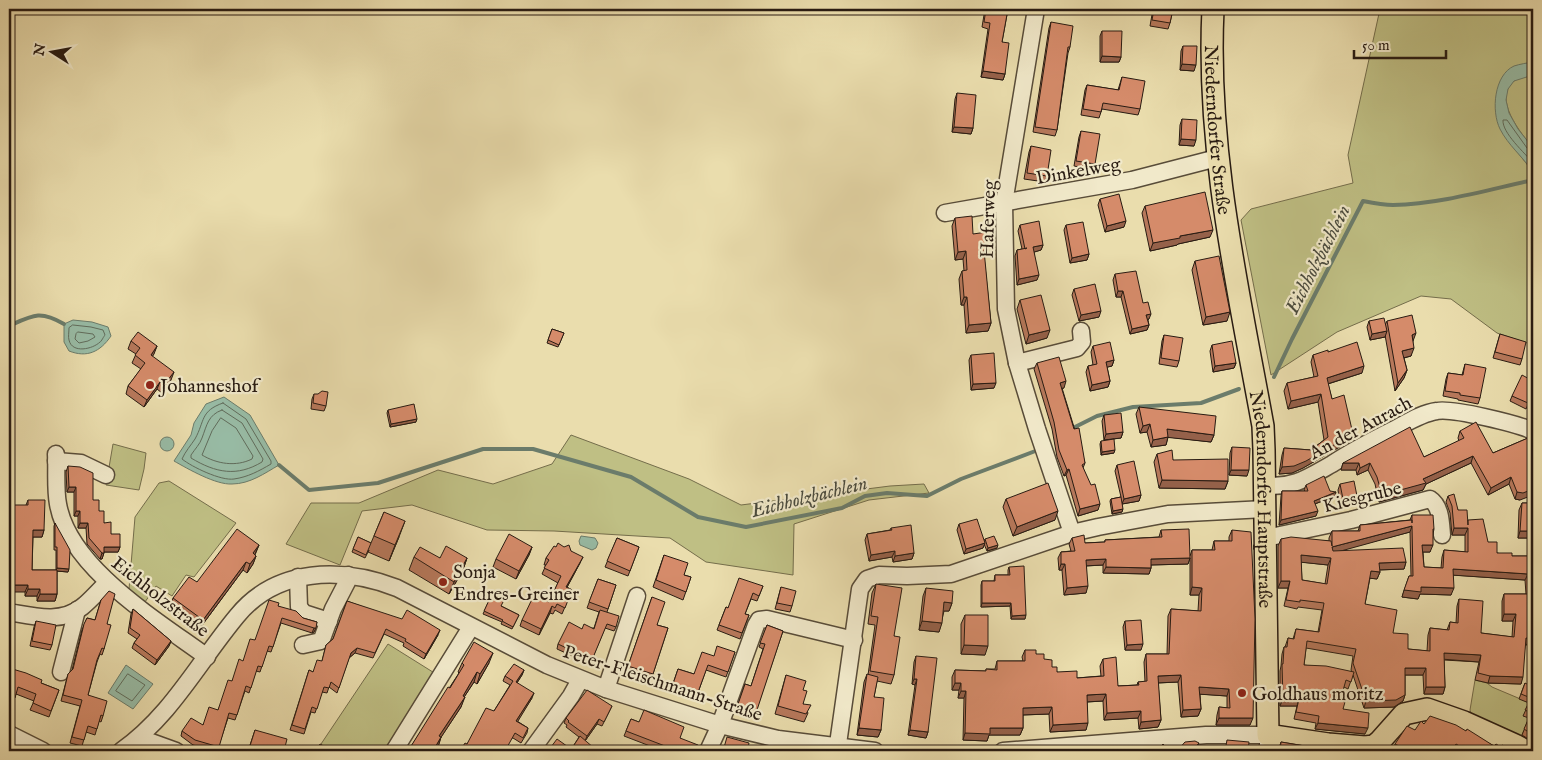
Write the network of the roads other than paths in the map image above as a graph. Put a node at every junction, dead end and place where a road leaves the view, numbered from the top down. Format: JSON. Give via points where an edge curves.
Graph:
{"nodes":[{"id":1,"x":1036,"y":9,"type":"edge"},
{"id":2,"x":1213,"y":9,"type":"edge"},
{"id":3,"x":1217,"y":158,"type":"junction"},
{"id":4,"x":1004,"y":203,"type":"junction"},
{"id":5,"x":944,"y":213,"type":"dead end"},
{"id":6,"x":1230,"y":250,"type":"joint"},
{"id":7,"x":1081,"y":331,"type":"dead end"},
{"id":8,"x":1018,"y":363,"type":"junction"},
{"id":9,"x":1533,"y":431,"type":"edge"},
{"id":10,"x":106,"y":475,"type":"dead end"},
{"id":11,"x":1265,"y":485,"type":"junction"},
{"id":12,"x":1265,"y":508,"type":"junction"},
{"id":13,"x":1072,"y":533,"type":"junction"},
{"id":14,"x":1442,"y":535,"type":"dead end"},
{"id":15,"x":1266,"y":538,"type":"junction"},
{"id":16,"x":348,"y":575,"type":"junction"},
{"id":17,"x":298,"y":578,"type":"junction"},
{"id":18,"x":108,"y":582,"type":"junction"},
{"id":19,"x":637,"y":596,"type":"dead end"},
{"id":20,"x":77,"y":610,"type":"junction"},
{"id":21,"x":9,"y":612,"type":"edge"},
{"id":22,"x":328,"y":621,"type":"junction"},
{"id":23,"x":471,"y":627,"type":"junction"},
{"id":24,"x":854,"y":640,"type":"junction"},
{"id":25,"x":303,"y":645,"type":"dead end"},
{"id":26,"x":207,"y":657,"type":"junction"},
{"id":27,"x":61,"y":672,"type":"dead end"},
{"id":28,"x":580,"y":680,"type":"junction"},
{"id":29,"x":606,"y":689,"type":"junction"},
{"id":30,"x":720,"y":726,"type":"junction"},
{"id":31,"x":9,"y":734,"type":"edge"},
{"id":32,"x":140,"y":738,"type":"junction"},
{"id":33,"x":1268,"y":743,"type":"edge"},
{"id":34,"x":1140,"y":746,"type":"edge"},
{"id":35,"x":1385,"y":746,"type":"edge"},
{"id":36,"x":838,"y":749,"type":"edge"},
{"id":37,"x":43,"y":751,"type":"edge"},
{"id":38,"x":121,"y":751,"type":"edge"},
{"id":39,"x":176,"y":751,"type":"edge"},
{"id":40,"x":394,"y":751,"type":"edge"},
{"id":41,"x":531,"y":751,"type":"edge"},
{"id":42,"x":708,"y":751,"type":"edge"},
{"id":43,"x":875,"y":751,"type":"edge"},
{"id":44,"x":1003,"y":751,"type":"edge"},
{"id":45,"x":1526,"y":751,"type":"edge"}],
"edges":[{"from":1,"to":4,"type":"street","name":"Haferweg"},
{"from":2,"to":3,"type":"main road","name":"Niederndorfer Straße","via":[[1213,108]]},
{"from":3,"to":4,"type":"street","name":"Dinkelweg","via":[[1132,180]]},
{"from":3,"to":6,"type":"main road","name":"Niederndorfer Straße"},
{"from":4,"to":5,"type":"street","name":"Dinkelweg"},
{"from":4,"to":8,"type":"street","name":"Haferweg","via":[[1006,309]]},
{"from":6,"to":11,"type":"main road","name":"Niederndorfer Hauptstraße","via":[[1263,426]]},
{"from":7,"to":8,"type":"street","via":[[1082,342],[1077,348]]},
{"from":8,"to":13,"type":"street","name":"Haferweg"},
{"from":9,"to":11,"type":"street","name":"An der Aurach","via":[[1492,419],[1438,410],[1423,414],[1352,451],[1301,482]]},
{"from":10,"to":18,"type":"street","name":"Eichholzstraße","via":[[81,463],[56,458],[58,503],[68,532]]},
{"from":11,"to":12,"type":"main road","name":"Niederndorfer Hauptstraße"},
{"from":12,"to":13,"type":"street","via":[[1168,514]]},
{"from":12,"to":15,"type":"main road","name":"Niederndorfer Hauptstraße"},
{"from":13,"to":24,"type":"street","via":[[951,574],[879,575],[868,579],[860,589]]},
{"from":14,"to":15,"type":"street","name":"Kiesgrube","via":[[1439,512],[1430,500]]},
{"from":15,"to":33,"type":"main road","name":"Niederndorfer Hauptstraße"},
{"from":16,"to":17,"type":"street","name":"Peter-Fleischmann-Straße","via":[[321,574]]},
{"from":16,"to":22,"type":"street"},
{"from":16,"to":23,"type":"street","name":"Peter-Fleischmann-Straße","via":[[397,588]]},
{"from":17,"to":22,"type":"street","via":[[301,611]]},
{"from":17,"to":26,"type":"street","name":"Peter-Fleischmann-Straße","via":[[271,588],[257,598],[238,615]]},
{"from":18,"to":20,"type":"street"},
{"from":18,"to":26,"type":"street","name":"Eichholzstraße"},
{"from":19,"to":29,"type":"street"},
{"from":20,"to":21,"type":"street","via":[[57,618]]},
{"from":20,"to":27,"type":"street"},
{"from":22,"to":25,"type":"street","via":[[321,641]]},
{"from":23,"to":28,"type":"street","name":"Peter-Fleischmann-Straße"},
{"from":23,"to":40,"type":"street"},
{"from":24,"to":30,"type":"street","via":[[767,619],[759,620]]},
{"from":24,"to":36,"type":"street"},
{"from":26,"to":32,"type":"street","name":"Peter-Fleischmann-Straße"},
{"from":28,"to":29,"type":"street","name":"Peter-Fleischmann-Straße"},
{"from":28,"to":41,"type":"street"},
{"from":29,"to":30,"type":"street","name":"Peter-Fleischmann-Straße"},
{"from":30,"to":36,"type":"street","name":"Peter-Fleischmann-Straße"},
{"from":30,"to":42,"type":"street"},
{"from":31,"to":37,"type":"street"},
{"from":32,"to":38,"type":"street","name":"Peter-Fleischmann-Straße"},
{"from":32,"to":39,"type":"street"},
{"from":33,"to":34,"type":"street","via":[[1206,735]]},
{"from":33,"to":35,"type":"main road"},
{"from":34,"to":44,"type":"street"},
{"from":35,"to":45,"type":"main road","via":[[1404,714],[1427,709]]},
{"from":36,"to":43,"type":"street","name":"Peter-Fleischmann-Straße"}]}
